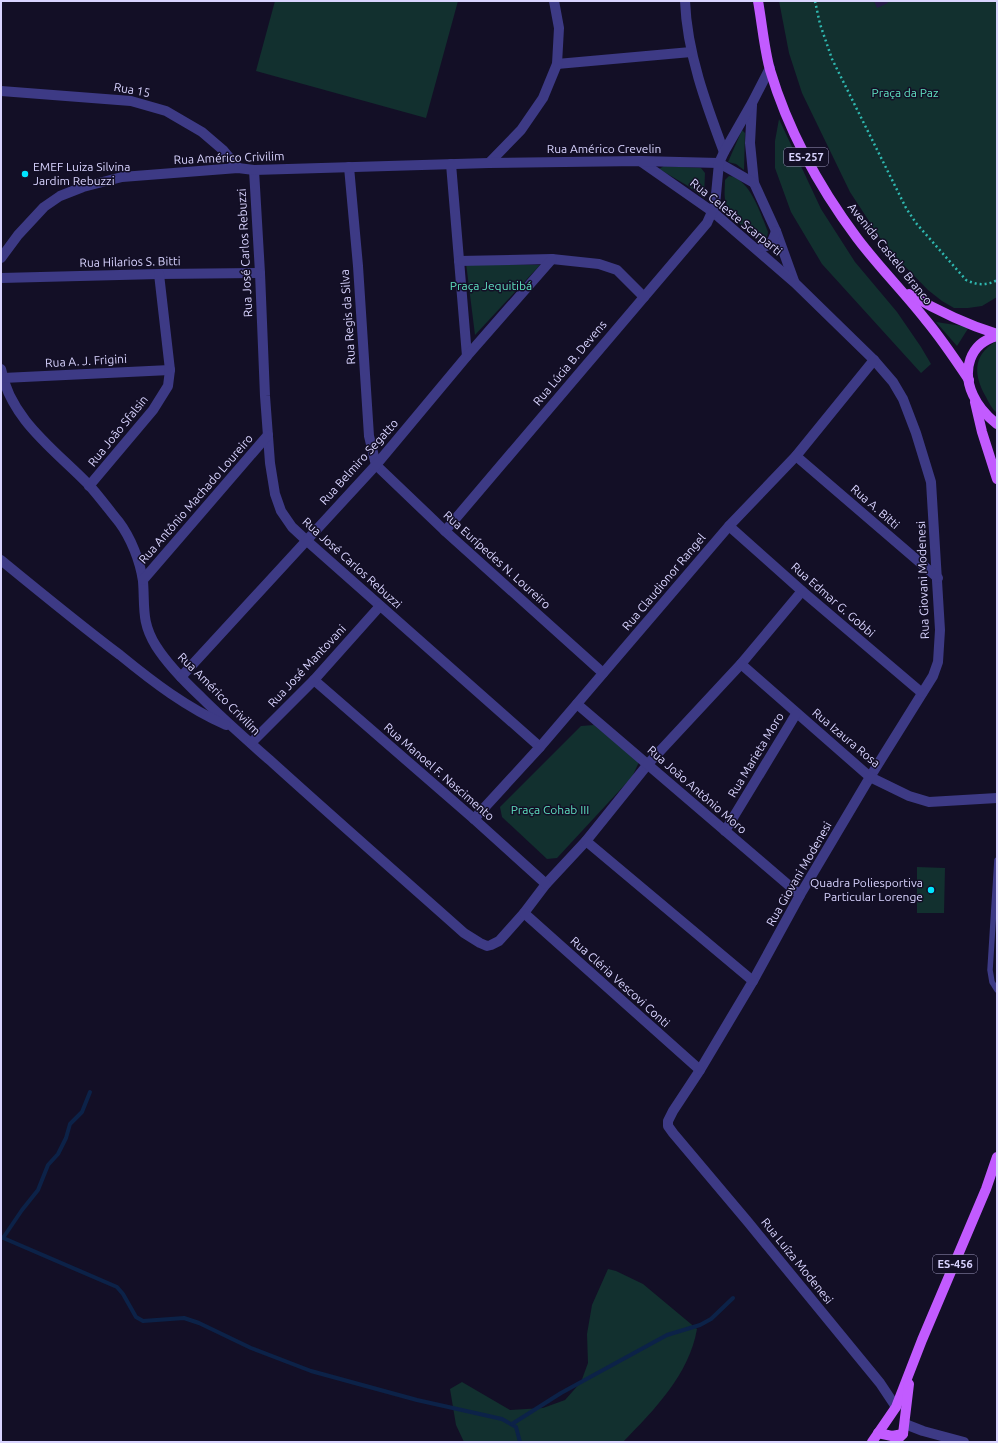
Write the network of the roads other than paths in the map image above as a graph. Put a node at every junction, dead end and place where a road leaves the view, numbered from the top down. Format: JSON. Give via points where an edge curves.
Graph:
{"nodes":[{"id":1,"x":554,"y":1,"type":"edge"},
{"id":2,"x":685,"y":1,"type":"edge"},
{"id":3,"x":758,"y":1,"type":"edge"},
{"id":4,"x":691,"y":52,"type":"junction"},
{"id":5,"x":557,"y":64,"type":"junction"},
{"id":6,"x":770,"y":68,"type":"junction"},
{"id":7,"x":1,"y":91,"type":"edge"},
{"id":8,"x":752,"y":103,"type":"junction"},
{"id":9,"x":724,"y":152,"type":"junction"},
{"id":10,"x":640,"y":161,"type":"junction"},
{"id":11,"x":489,"y":163,"type":"junction"},
{"id":12,"x":720,"y":163,"type":"junction"},
{"id":13,"x":451,"y":164,"type":"junction"},
{"id":14,"x":349,"y":167,"type":"junction"},
{"id":15,"x":238,"y":168,"type":"junction"},
{"id":16,"x":254,"y":170,"type":"junction"},
{"id":17,"x":754,"y":182,"type":"junction"},
{"id":18,"x":713,"y":212,"type":"junction"},
{"id":19,"x":776,"y":231,"type":"junction"},
{"id":20,"x":756,"y":248,"type":"junction"},
{"id":21,"x":1,"y":258,"type":"edge"},
{"id":22,"x":552,"y":259,"type":"junction"},
{"id":23,"x":459,"y":261,"type":"junction"},
{"id":24,"x":260,"y":273,"type":"junction"},
{"id":25,"x":159,"y":274,"type":"junction"},
{"id":26,"x":1,"y":278,"type":"edge"},
{"id":27,"x":795,"y":283,"type":"junction"},
{"id":28,"x":902,"y":290,"type":"junction"},
{"id":29,"x":644,"y":296,"type":"junction"},
{"id":30,"x":997,"y":335,"type":"edge"},
{"id":31,"x":468,"y":356,"type":"junction"},
{"id":32,"x":874,"y":360,"type":"junction"},
{"id":33,"x":170,"y":370,"type":"junction"},
{"id":34,"x":2,"y":374,"type":"edge"},
{"id":35,"x":969,"y":380,"type":"junction"},
{"id":36,"x":974,"y":396,"type":"junction"},
{"id":37,"x":997,"y":424,"type":"edge"},
{"id":38,"x":268,"y":435,"type":"junction"},
{"id":39,"x":796,"y":456,"type":"junction"},
{"id":40,"x":376,"y":465,"type":"junction"},
{"id":41,"x":997,"y":479,"type":"edge"},
{"id":42,"x":90,"y":486,"type":"junction"},
{"id":43,"x":729,"y":526,"type":"junction"},
{"id":44,"x":445,"y":531,"type":"junction"},
{"id":45,"x":306,"y":540,"type":"junction"},
{"id":46,"x":1,"y":560,"type":"edge"},
{"id":47,"x":938,"y":578,"type":"junction"},
{"id":48,"x":143,"y":580,"type":"junction"},
{"id":49,"x":802,"y":591,"type":"junction"},
{"id":50,"x":380,"y":606,"type":"junction"},
{"id":51,"x":740,"y":664,"type":"junction"},
{"id":52,"x":603,"y":673,"type":"junction"},
{"id":53,"x":181,"y":677,"type":"junction"},
{"id":54,"x":314,"y":680,"type":"junction"},
{"id":55,"x":922,"y":693,"type":"junction"},
{"id":56,"x":577,"y":704,"type":"junction"},
{"id":57,"x":796,"y":714,"type":"junction"},
{"id":58,"x":233,"y":728,"type":"junction"},
{"id":59,"x":251,"y":743,"type":"junction"},
{"id":60,"x":540,"y":747,"type":"junction"},
{"id":61,"x":648,"y":764,"type":"junction"},
{"id":62,"x":870,"y":777,"type":"junction"},
{"id":63,"x":997,"y":798,"type":"edge"},
{"id":64,"x":474,"y":819,"type":"junction"},
{"id":65,"x":725,"y":831,"type":"junction"},
{"id":66,"x":586,"y":841,"type":"junction"},
{"id":67,"x":997,"y":860,"type":"edge"},
{"id":68,"x":546,"y":884,"type":"junction"},
{"id":69,"x":800,"y":895,"type":"junction"},
{"id":70,"x":524,"y":913,"type":"junction"},
{"id":71,"x":753,"y":982,"type":"junction"},
{"id":72,"x":997,"y":990,"type":"edge"},
{"id":73,"x":700,"y":1070,"type":"junction"},
{"id":74,"x":673,"y":1133,"type":"joint"},
{"id":75,"x":997,"y":1157,"type":"edge"},
{"id":76,"x":911,"y":1370,"type":"junction"},
{"id":77,"x":896,"y":1407,"type":"junction"},
{"id":78,"x":905,"y":1424,"type":"junction"},
{"id":79,"x":924,"y":1431,"type":"junction"},
{"id":80,"x":875,"y":1438,"type":"edge"},
{"id":81,"x":902,"y":1438,"type":"edge"},
{"id":82,"x":884,"y":1442,"type":"edge"},
{"id":83,"x":895,"y":1442,"type":"edge"},
{"id":84,"x":964,"y":1442,"type":"edge"}],
"edges":[{"from":1,"to":5,"type":"street","via":[[559,28]]},
{"from":2,"to":4,"type":"street"},
{"from":3,"to":6,"type":"main road","name":"Avenida Castelo Branco","number":"ES-257"},
{"from":4,"to":5,"type":"street"},
{"from":4,"to":9,"type":"street"},
{"from":5,"to":11,"type":"street","via":[[543,98],[521,130]]},
{"from":6,"to":8,"type":"street"},
{"from":6,"to":28,"type":"main road","name":"Avenida Castelo Branco","number":"ES-257","via":[[783,109],[831,200],[858,239]]},
{"from":7,"to":15,"type":"street","name":"Rua 15","via":[[131,101],[166,111],[202,132],[223,150]]},
{"from":8,"to":9,"type":"street"},
{"from":8,"to":17,"type":"street","name":"Rua Giovani Modenesi","via":[[750,143]]},
{"from":9,"to":12,"type":"street"},
{"from":10,"to":11,"type":"street","name":"Rua Américo Crevelin"},
{"from":10,"to":12,"type":"street","name":"Rua Américo Crevelin"},
{"from":10,"to":18,"type":"street","name":"Rua Celeste Scarparti"},
{"from":11,"to":13,"type":"street","name":"Rua Américo Crivilim"},
{"from":12,"to":17,"type":"street"},
{"from":12,"to":18,"type":"street"},
{"from":13,"to":14,"type":"street","name":"Rua Américo Crivilim"},
{"from":13,"to":23,"type":"street"},
{"from":14,"to":16,"type":"street","name":"Rua Américo Crivilim"},
{"from":14,"to":40,"type":"street","name":"Rua Regis da Silva","via":[[369,436]]},
{"from":15,"to":16,"type":"street","name":"Rua Américo Crivilim"},
{"from":15,"to":21,"type":"street","name":"Rua Américo Crivilim","via":[[122,177],[60,196],[44,207],[18,234]]},
{"from":16,"to":24,"type":"street","name":"Rua José Carlos Rebuzzi"},
{"from":17,"to":19,"type":"street","name":"Rua Giovani Modenesi"},
{"from":18,"to":20,"type":"street","name":"Rua Celeste Scarparti"},
{"from":18,"to":29,"type":"street","name":"Rua Lúcia B. Devens","via":[[707,223]]},
{"from":19,"to":20,"type":"street","via":[[771,244]]},
{"from":19,"to":27,"type":"street","name":"Rua Giovani Modenesi"},
{"from":20,"to":27,"type":"street","name":"Rua Celeste Scarparti"},
{"from":22,"to":23,"type":"street"},
{"from":22,"to":29,"type":"street","via":[[599,264],[617,270]]},
{"from":22,"to":31,"type":"street","name":"Rua Belmiro Segatto"},
{"from":23,"to":31,"type":"street"},
{"from":24,"to":25,"type":"street","name":"Rua Hilarios S. Bitti"},
{"from":24,"to":38,"type":"street","name":"Rua José Carlos Rebuzzi"},
{"from":25,"to":26,"type":"street","name":"Rua Hilarios S. Bitti"},
{"from":25,"to":33,"type":"street","name":"Rua João Sfalsin"},
{"from":27,"to":32,"type":"street","name":"Rua Giovani Modenesi"},
{"from":28,"to":30,"type":"main road","number":"ES-257","via":[[966,324]]},
{"from":28,"to":35,"type":"main road","name":"Avenida Castelo Branco","number":"ES-257","via":[[950,351]]},
{"from":29,"to":44,"type":"street","name":"Rua Lúcia B. Devens"},
{"from":30,"to":35,"type":"main road","via":[[980,343],[974,351],[968,367]]},
{"from":31,"to":40,"type":"street","name":"Rua Belmiro Segatto"},
{"from":32,"to":39,"type":"street","name":"Rua Claudionor Rangel"},
{"from":32,"to":47,"type":"street","name":"Rua Giovani Modenesi","via":[[893,382],[903,399],[931,482]]},
{"from":33,"to":34,"type":"street","name":"Rua A. J. Frigini"},
{"from":33,"to":42,"type":"street","name":"Rua João Sfalsin","via":[[168,386],[153,410]]},
{"from":34,"to":42,"type":"street","name":"Rua Américo Crivilim","via":[[17,410],[26,422]]},
{"from":35,"to":36,"type":"main road"},
{"from":36,"to":37,"type":"main road"},
{"from":36,"to":41,"type":"main road"},
{"from":38,"to":45,"type":"street","name":"Rua José Carlos Rebuzzi","via":[[275,494],[281,511],[292,527]]},
{"from":38,"to":48,"type":"street","name":"Rua Antônio Machado Loureiro"},
{"from":39,"to":43,"type":"street","name":"Rua Claudionor Rangel"},
{"from":39,"to":47,"type":"street","name":"Rua A. Bitti"},
{"from":40,"to":44,"type":"street","name":"Rua Eurípedes N. Loureiro"},
{"from":40,"to":45,"type":"street","name":"Rua Belmiro Segatto"},
{"from":42,"to":48,"type":"street","name":"Rua Américo Crivilim","via":[[120,525],[136,553]]},
{"from":43,"to":49,"type":"street","name":"Rua Edmar G. Gobbi"},
{"from":43,"to":52,"type":"street","name":"Rua Claudionor Rangel"},
{"from":44,"to":52,"type":"street","name":"Rua Eurípedes N. Loureiro"},
{"from":45,"to":50,"type":"street","name":"Rua José Carlos Rebuzzi"},
{"from":45,"to":53,"type":"street","name":"Rua Belmiro Segatto"},
{"from":46,"to":58,"type":"street","via":[[153,682],[193,709]]},
{"from":47,"to":55,"type":"street","name":"Rua Giovani Modenesi","via":[[938,662]]},
{"from":48,"to":53,"type":"street","name":"Rua Américo Crivilim","via":[[147,628],[155,645]]},
{"from":49,"to":51,"type":"street"},
{"from":49,"to":55,"type":"street","name":"Rua Edmar G. Gobbi"},
{"from":50,"to":54,"type":"street","name":"Rua José Mantovani"},
{"from":50,"to":60,"type":"street","name":"Rua José Carlos Rebuzzi"},
{"from":51,"to":57,"type":"street","name":"Rua Izaura Rosa"},
{"from":51,"to":61,"type":"street"},
{"from":52,"to":56,"type":"street","name":"Rua Claudionor Rangel"},
{"from":53,"to":58,"type":"street","name":"Rua Américo Crivilim"},
{"from":54,"to":59,"type":"street","name":"Rua José Mantovani"},
{"from":54,"to":64,"type":"street","name":"Rua Manoel F. Nascimento"},
{"from":55,"to":62,"type":"street","name":"Rua Giovani Modenesi"},
{"from":56,"to":60,"type":"street","name":"Rua Claudionor Rangel"},
{"from":56,"to":61,"type":"street","name":"Rua João Antônio Moro"},
{"from":57,"to":62,"type":"street","name":"Rua Izaura Rosa"},
{"from":57,"to":65,"type":"street","name":"Rua Marieta Moro"},
{"from":58,"to":59,"type":"street","name":"Rua Américo Crivilim"},
{"from":59,"to":70,"type":"street","name":"Rua Américo Crivilim","via":[[464,933],[480,943],[487,946],[498,941]]},
{"from":60,"to":64,"type":"street","name":"Rua Claudionor Rangel"},
{"from":61,"to":65,"type":"street","name":"Rua João Antônio Moro"},
{"from":61,"to":66,"type":"street"},
{"from":62,"to":63,"type":"street","name":"Rua Izaura Rosa","via":[[909,796],[929,802]]},
{"from":62,"to":69,"type":"street","name":"Rua Giovani Modenesi"},
{"from":64,"to":68,"type":"street","name":"Rua Manoel F. Nascimento"},
{"from":65,"to":69,"type":"street","name":"Rua João Antônio Moro"},
{"from":66,"to":68,"type":"street"},
{"from":66,"to":71,"type":"street"},
{"from":67,"to":72,"type":"lane","via":[[990,970],[992,982]]},
{"from":68,"to":70,"type":"street"},
{"from":69,"to":71,"type":"street","name":"Rua Giovani Modenesi"},
{"from":70,"to":73,"type":"street","name":"Rua Cléria Vescovi Conti"},
{"from":71,"to":73,"type":"street","name":"Rua Giovani Modenesi"},
{"from":73,"to":74,"type":"street","name":"Rua Giovani Modenesi","via":[[668,1121]]},
{"from":74,"to":77,"type":"street","name":"Rua Luíza Modenesi","via":[[880,1383]]},
{"from":75,"to":76,"type":"main road","number":"ES-456"},
{"from":76,"to":77,"type":"main road","number":"ES-456"},
{"from":76,"to":78,"type":"main road","number":"ES-456"},
{"from":77,"to":78,"type":"main road"},
{"from":77,"to":80,"type":"main road","number":"ES-456"},
{"from":78,"to":79,"type":"street"},
{"from":78,"to":81,"type":"main road","number":"ES-456"},
{"from":79,"to":81,"type":"street"},
{"from":79,"to":84,"type":"street"},
{"from":80,"to":81,"type":"main road"},
{"from":80,"to":82,"type":"main road"},
{"from":81,"to":83,"type":"main road"}]}
